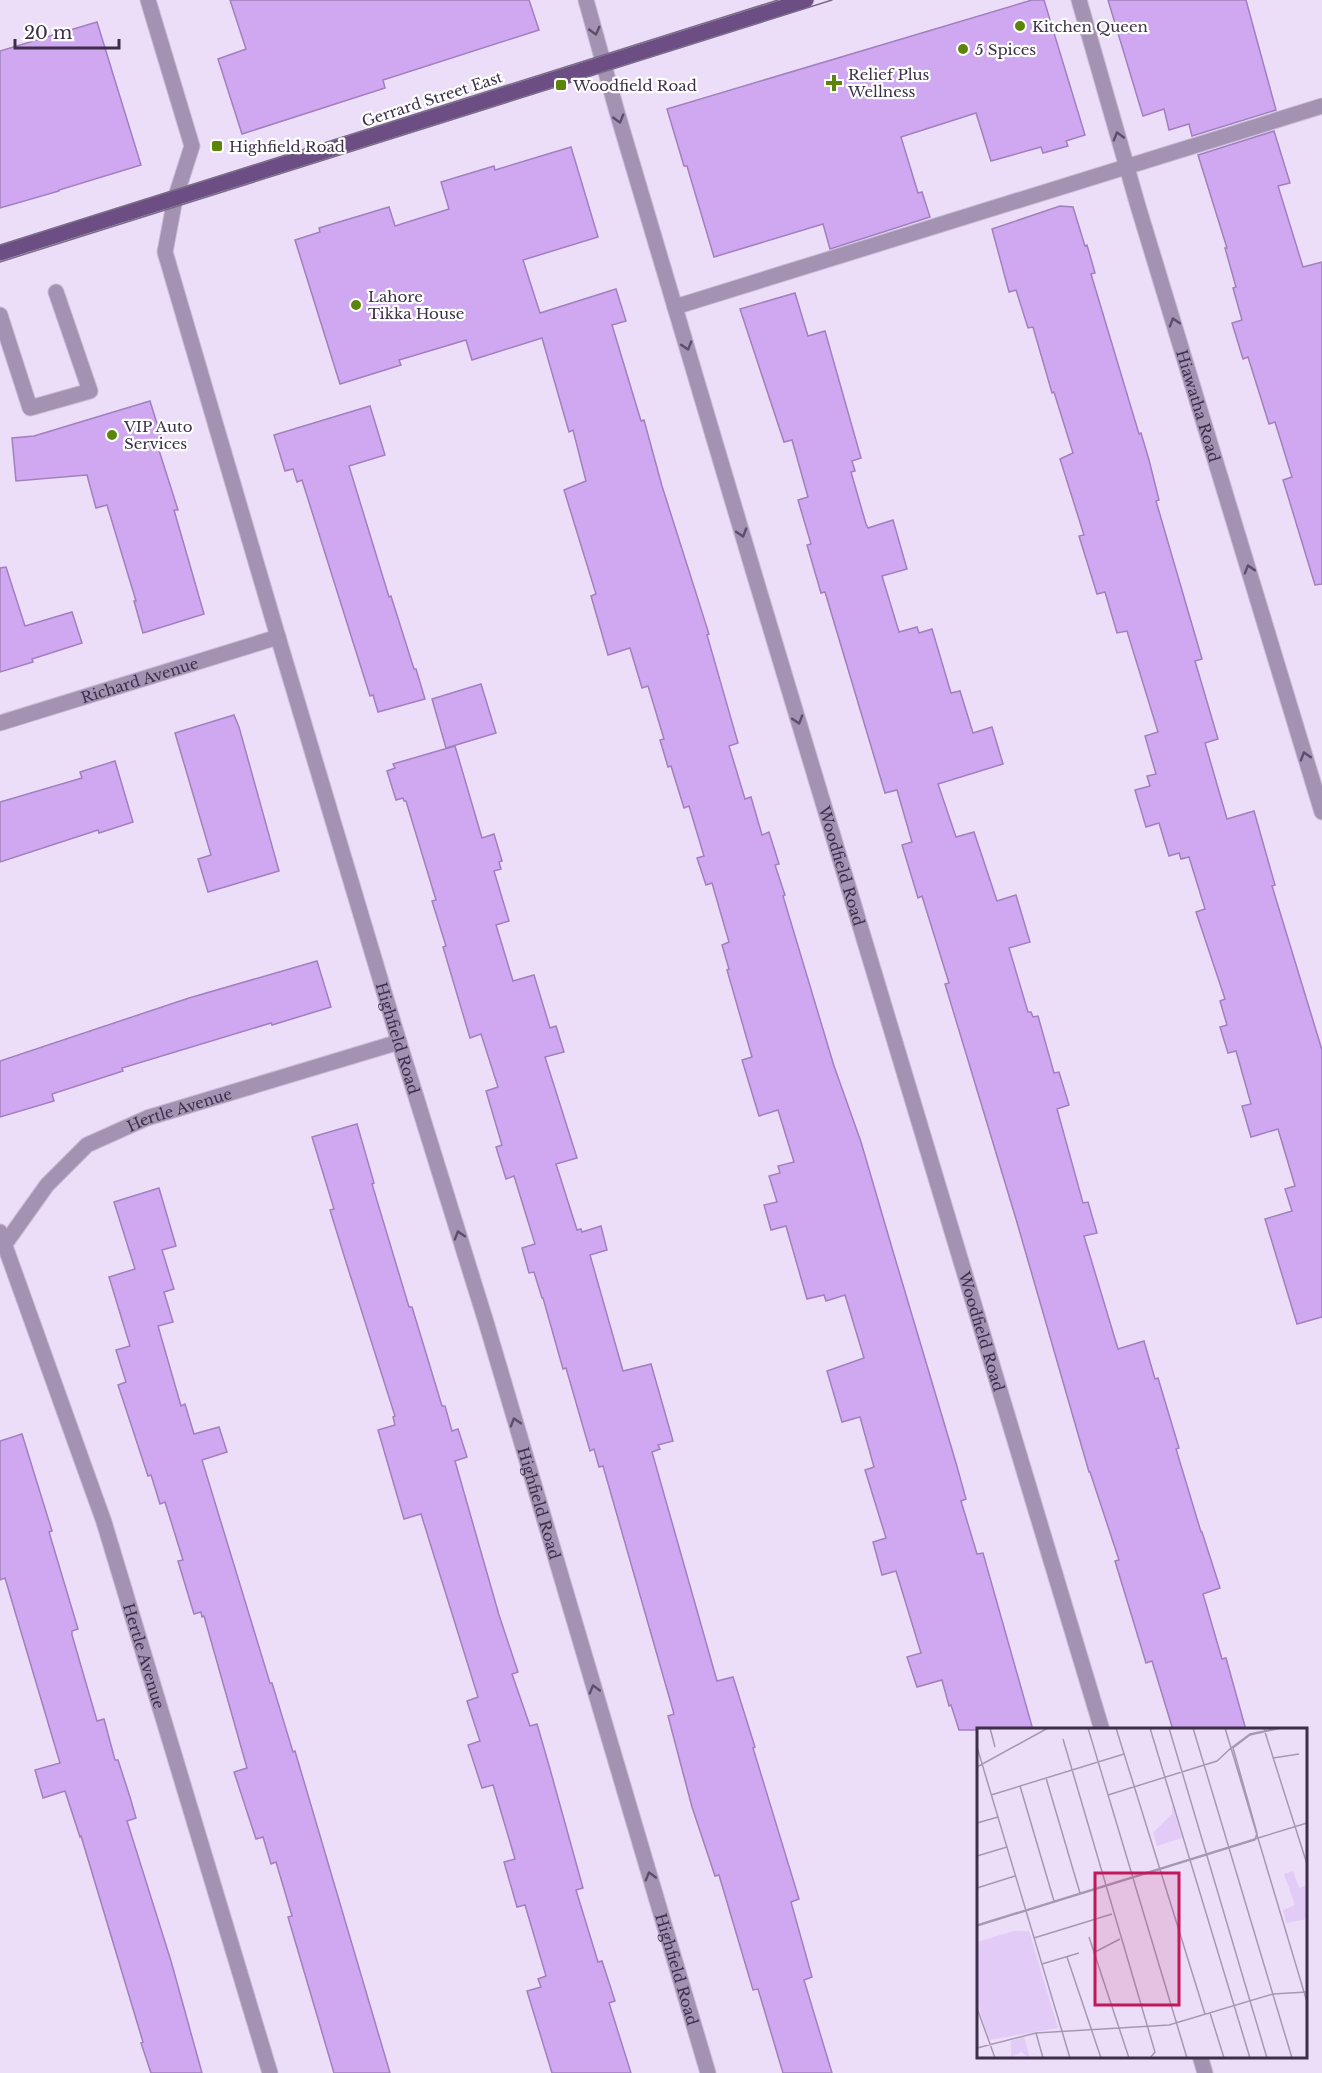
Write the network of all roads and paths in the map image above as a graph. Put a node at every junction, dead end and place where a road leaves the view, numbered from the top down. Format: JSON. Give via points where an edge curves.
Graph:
{"nodes":[{"id":1,"x":148,"y":0,"type":"edge"},
{"id":2,"x":585,"y":0,"type":"edge"},
{"id":3,"x":806,"y":0,"type":"edge"},
{"id":4,"x":1079,"y":0,"type":"edge"},
{"id":5,"x":604,"y":63,"type":"junction"},
{"id":6,"x":1322,"y":106,"type":"edge"},
{"id":7,"x":1127,"y":168,"type":"junction"},
{"id":8,"x":175,"y":199,"type":"junction"},
{"id":9,"x":0,"y":253,"type":"edge"},
{"id":10,"x":56,"y":292,"type":"dead end"},
{"id":11,"x":675,"y":307,"type":"junction"},
{"id":12,"x":0,"y":315,"type":"edge"},
{"id":13,"x":278,"y":637,"type":"junction"},
{"id":14,"x":0,"y":723,"type":"edge"},
{"id":15,"x":1322,"y":812,"type":"edge"},
{"id":16,"x":399,"y":1042,"type":"junction"},
{"id":17,"x":3,"y":1238,"type":"edge"},
{"id":18,"x":1101,"y":1728,"type":"edge"},
{"id":19,"x":1200,"y":2058,"type":"edge"},
{"id":20,"x":270,"y":2073,"type":"edge"},
{"id":21,"x":708,"y":2073,"type":"edge"},
{"id":22,"x":1204,"y":2073,"type":"edge"}],
"edges":[{"from":1,"to":8,"type":"street","name":"Highfield Road","via":[[192,146]]},
{"from":2,"to":5,"type":"street","name":"Woodfield Road","one_way":true},
{"from":3,"to":5,"type":"main road","name":"Gerrard Street East"},
{"from":7,"to":4,"type":"street","name":"Hiawatha Road","one_way":true},
{"from":5,"to":8,"type":"main road","name":"Gerrard Street East"},
{"from":5,"to":11,"type":"street","name":"Woodfield Road","one_way":true},
{"from":6,"to":7,"type":"street"},
{"from":7,"to":11,"type":"street"},
{"from":15,"to":7,"type":"street","name":"Hiawatha Road","one_way":true},
{"from":8,"to":9,"type":"main road","name":"Gerrard Street East"},
{"from":8,"to":13,"type":"street","name":"Highfield Road","via":[[165,252]]},
{"from":10,"to":12,"type":"street","via":[[90,391],[30,408]]},
{"from":11,"to":18,"type":"street","name":"Woodfield Road","one_way":true},
{"from":13,"to":14,"type":"street","name":"Richard Avenue"},
{"from":13,"to":16,"type":"street","name":"Highfield Road"},
{"from":16,"to":17,"type":"street","name":"Hertle Avenue","via":[[147,1118],[87,1146],[46,1185]]},
{"from":21,"to":16,"type":"street","name":"Highfield Road","one_way":true},
{"from":17,"to":20,"type":"street","name":"Hertle Avenue","via":[[104,1522]]},
{"from":19,"to":22,"type":"street"}]}
